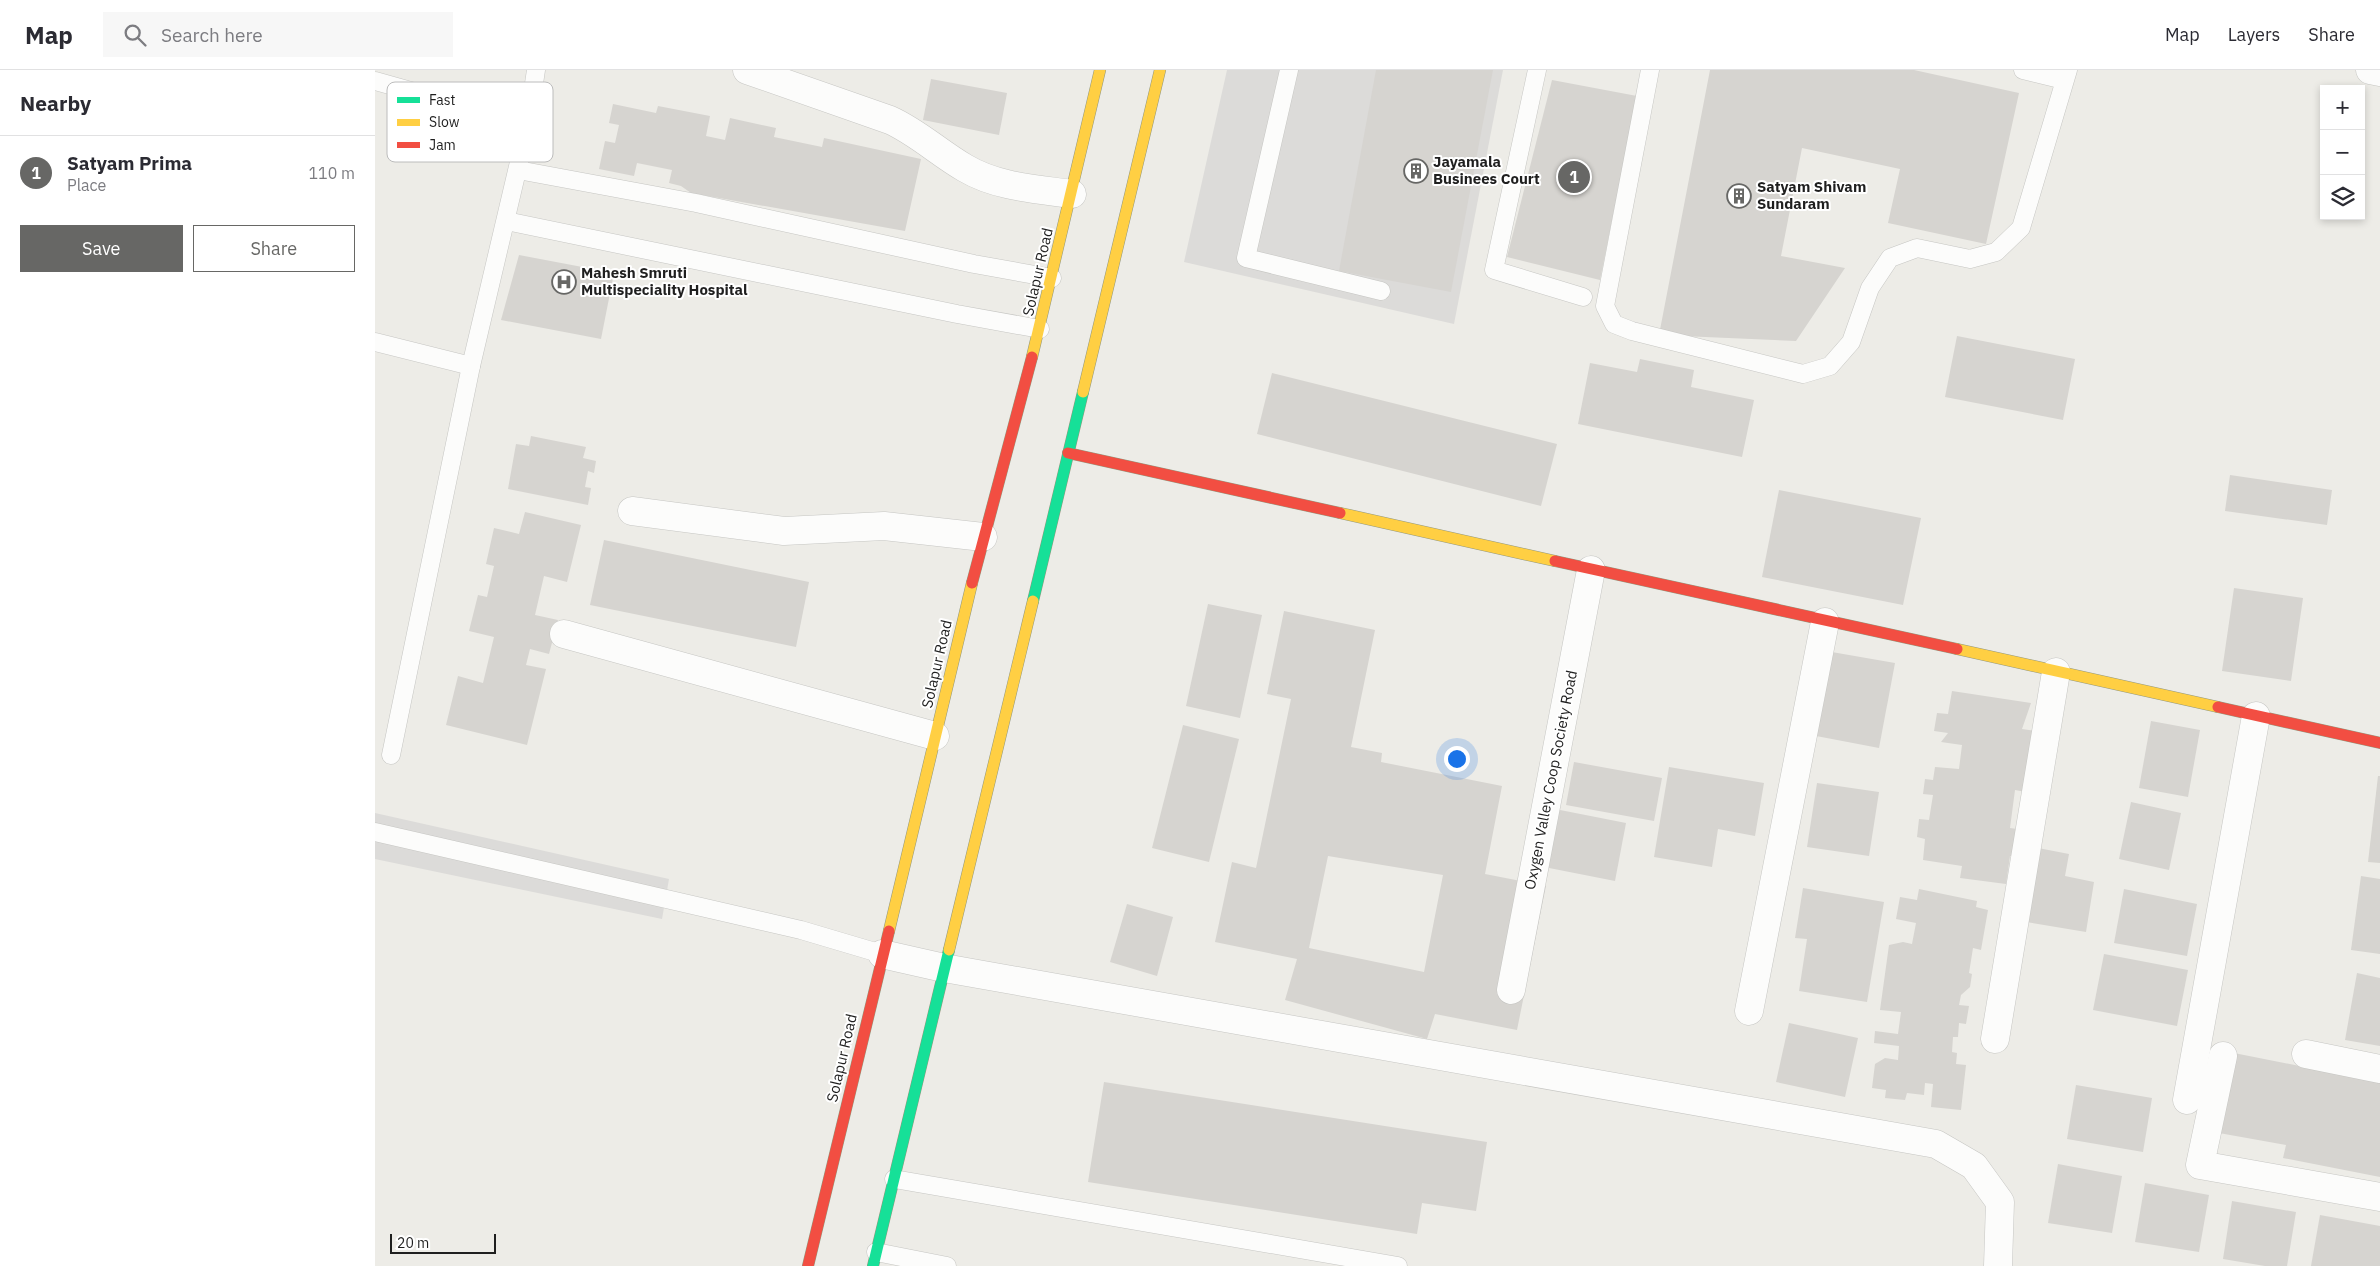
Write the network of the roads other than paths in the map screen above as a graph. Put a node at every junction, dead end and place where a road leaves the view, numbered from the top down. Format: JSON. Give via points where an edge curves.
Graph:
{"nodes":[{"id":1,"x":747,"y":70,"type":"edge"},
{"id":2,"x":1100,"y":70,"type":"edge"},
{"id":3,"x":1160,"y":70,"type":"edge"},
{"id":4,"x":1289,"y":70,"type":"edge"},
{"id":5,"x":1537,"y":70,"type":"edge"},
{"id":6,"x":1650,"y":70,"type":"edge"},
{"id":7,"x":2023,"y":70,"type":"edge"},
{"id":8,"x":2370,"y":70,"type":"edge"},
{"id":9,"x":2380,"y":72,"type":"edge"},
{"id":10,"x":2066,"y":75,"type":"edge"},
{"id":11,"x":520,"y":162,"type":"edge"},
{"id":12,"x":518,"y":170,"type":"junction"},
{"id":13,"x":1073,"y":194,"type":"junction"},
{"id":14,"x":506,"y":221,"type":"junction"},
{"id":15,"x":1052,"y":278,"type":"junction"},
{"id":16,"x":1381,"y":291,"type":"dead end"},
{"id":17,"x":1583,"y":297,"type":"dead end"},
{"id":18,"x":1040,"y":329,"type":"junction"},
{"id":19,"x":375,"y":342,"type":"edge"},
{"id":20,"x":471,"y":366,"type":"junction"},
{"id":21,"x":1068,"y":453,"type":"junction"},
{"id":22,"x":632,"y":511,"type":"dead end"},
{"id":23,"x":983,"y":537,"type":"junction"},
{"id":24,"x":1591,"y":570,"type":"junction"},
{"id":25,"x":1825,"y":622,"type":"junction"},
{"id":26,"x":564,"y":634,"type":"dead end"},
{"id":27,"x":2056,"y":672,"type":"junction"},
{"id":28,"x":2256,"y":716,"type":"junction"},
{"id":29,"x":935,"y":736,"type":"junction"},
{"id":30,"x":2380,"y":743,"type":"edge"},
{"id":31,"x":391,"y":755,"type":"dead end"},
{"id":32,"x":375,"y":832,"type":"edge"},
{"id":33,"x":883,"y":954,"type":"junction"},
{"id":34,"x":945,"y":968,"type":"junction"},
{"id":35,"x":1511,"y":990,"type":"dead end"},
{"id":36,"x":1749,"y":1011,"type":"dead end"},
{"id":37,"x":1995,"y":1039,"type":"dead end"},
{"id":38,"x":2306,"y":1054,"type":"dead end"},
{"id":39,"x":2223,"y":1056,"type":"dead end"},
{"id":40,"x":2380,"y":1069,"type":"edge"},
{"id":41,"x":2187,"y":1100,"type":"dead end"},
{"id":42,"x":894,"y":1179,"type":"junction"},
{"id":43,"x":2380,"y":1197,"type":"edge"},
{"id":44,"x":875,"y":1259,"type":"edge"},
{"id":45,"x":808,"y":1266,"type":"edge"},
{"id":46,"x":947,"y":1266,"type":"edge"},
{"id":47,"x":1398,"y":1266,"type":"edge"},
{"id":48,"x":1998,"y":1266,"type":"edge"}],
"edges":[{"from":1,"to":13,"type":"street","via":[[891,120],[964,168],[985,178],[1009,186]]},
{"from":2,"to":13,"type":"main road","name":"Solapur Road"},
{"from":3,"to":21,"type":"main road"},
{"from":4,"to":16,"type":"lane","via":[[1246,258]]},
{"from":5,"to":17,"type":"lane","via":[[1494,270]]},
{"from":6,"to":10,"type":"lane","via":[[1605,306],[1615,324],[1632,331],[1803,374],[1830,366],[1851,342],[1870,288],[1890,258],[1917,248],[1970,259],[1996,252],[2021,228]]},
{"from":7,"to":10,"type":"lane"},
{"from":8,"to":9,"type":"street"},
{"from":11,"to":12,"type":"lane"},
{"from":12,"to":14,"type":"lane"},
{"from":12,"to":15,"type":"lane","via":[[696,203]]},
{"from":13,"to":15,"type":"main road","name":"Solapur Road"},
{"from":14,"to":18,"type":"lane"},
{"from":14,"to":20,"type":"lane"},
{"from":15,"to":18,"type":"main road","name":"Solapur Road"},
{"from":18,"to":23,"type":"main road","name":"Solapur Road"},
{"from":19,"to":20,"type":"lane"},
{"from":20,"to":31,"type":"lane"},
{"from":21,"to":24,"type":"main road"},
{"from":21,"to":34,"type":"main road"},
{"from":22,"to":23,"type":"street","via":[[784,531],[885,526]]},
{"from":23,"to":29,"type":"main road","name":"Solapur Road"},
{"from":24,"to":25,"type":"main road"},
{"from":24,"to":35,"type":"street","name":"Oxygen Valley Coop Society Road"},
{"from":25,"to":27,"type":"main road"},
{"from":25,"to":36,"type":"street"},
{"from":26,"to":29,"type":"street"},
{"from":27,"to":28,"type":"main road"},
{"from":27,"to":37,"type":"street"},
{"from":28,"to":30,"type":"main road"},
{"from":28,"to":41,"type":"street"},
{"from":29,"to":33,"type":"main road","name":"Solapur Road"},
{"from":32,"to":33,"type":"lane","via":[[801,930]]},
{"from":33,"to":34,"type":"street"},
{"from":33,"to":45,"type":"main road","name":"Solapur Road"},
{"from":34,"to":42,"type":"main road"},
{"from":34,"to":48,"type":"street","via":[[1936,1144],[1974,1166],[2000,1202]]},
{"from":38,"to":40,"type":"street"},
{"from":39,"to":43,"type":"street","via":[[2200,1165]]},
{"from":42,"to":44,"type":"main road"},
{"from":42,"to":47,"type":"lane"},
{"from":44,"to":46,"type":"lane"}]}
